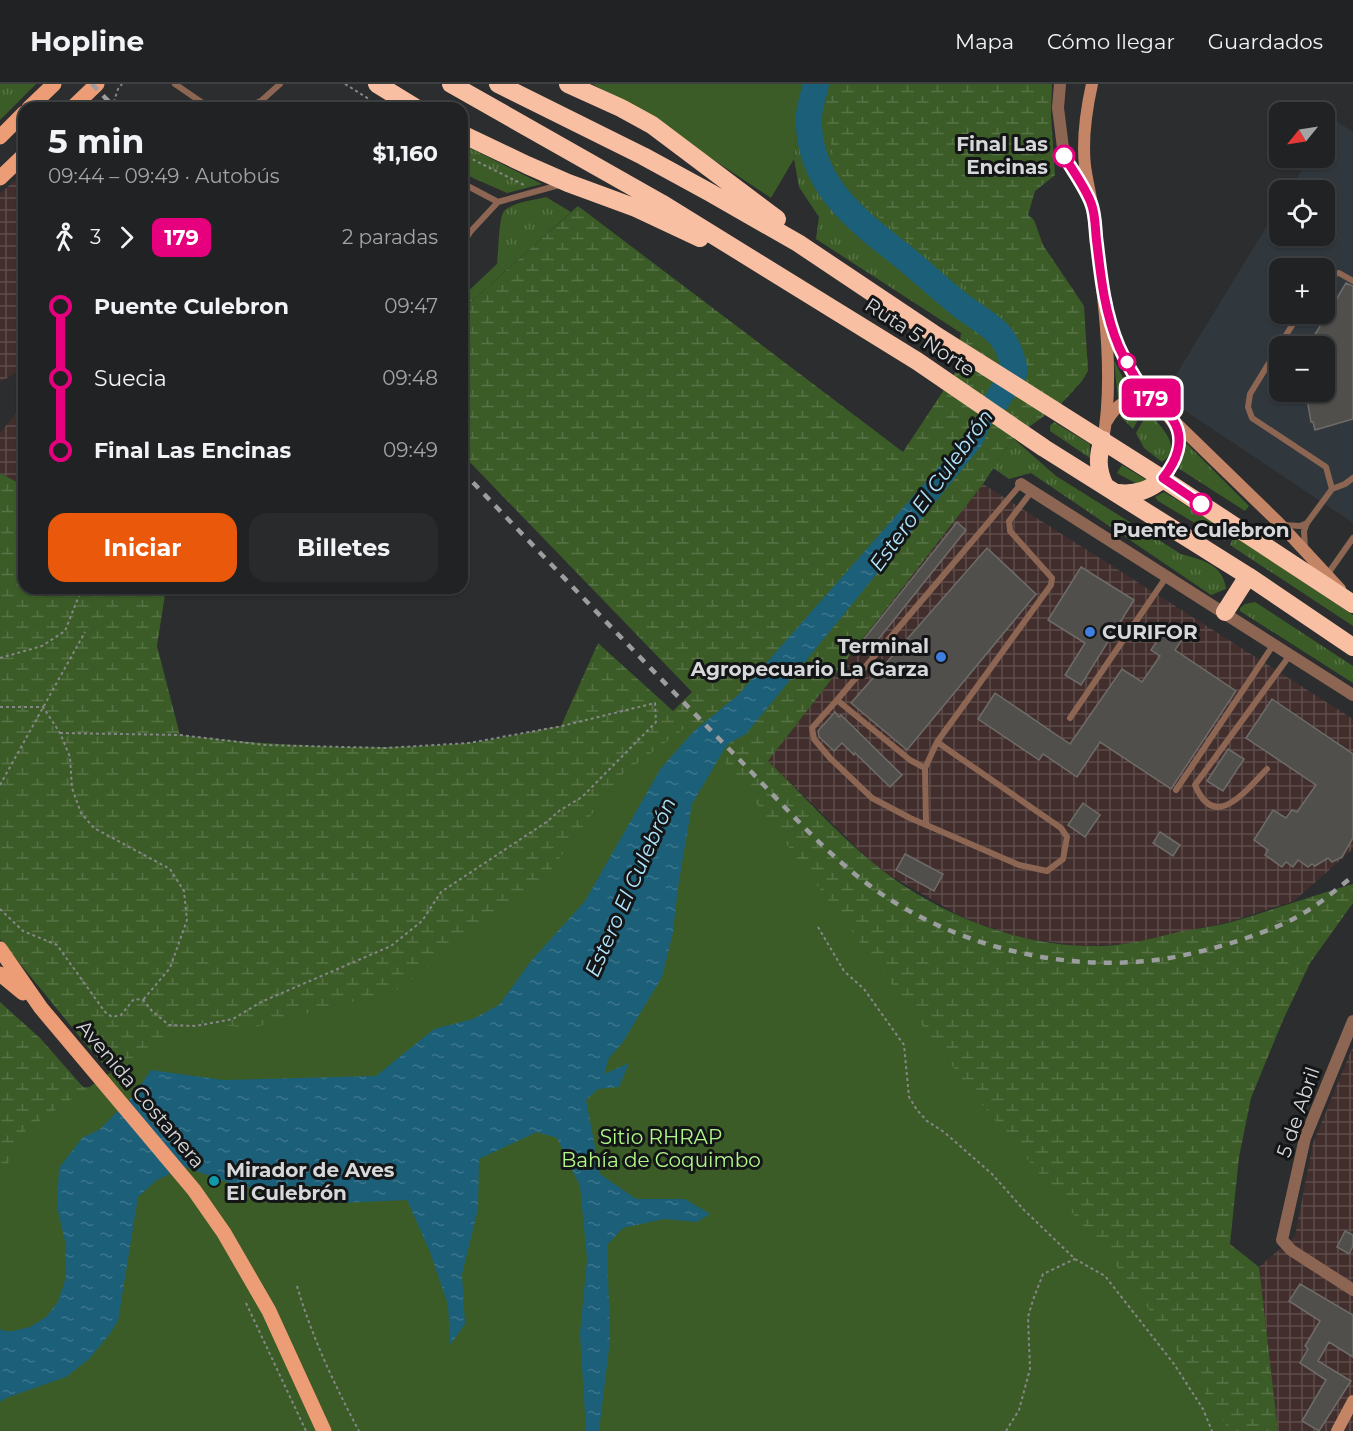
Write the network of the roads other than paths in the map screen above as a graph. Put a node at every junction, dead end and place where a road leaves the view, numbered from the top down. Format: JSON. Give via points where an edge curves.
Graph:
{"nodes":[{"id":1,"x":54,"y":84,"type":"edge"},
{"id":2,"x":97,"y":84,"type":"edge"},
{"id":3,"x":175,"y":84,"type":"edge"},
{"id":4,"x":280,"y":84,"type":"edge"},
{"id":5,"x":377,"y":84,"type":"edge"},
{"id":6,"x":451,"y":84,"type":"edge"},
{"id":7,"x":498,"y":84,"type":"edge"},
{"id":8,"x":568,"y":84,"type":"edge"},
{"id":9,"x":1060,"y":84,"type":"edge"},
{"id":10,"x":1092,"y":84,"type":"edge"},
{"id":11,"x":35,"y":102,"type":"edge"},
{"id":12,"x":78,"y":102,"type":"edge"},
{"id":13,"x":201,"y":102,"type":"edge"},
{"id":14,"x":259,"y":102,"type":"edge"},
{"id":15,"x":396,"y":102,"type":"edge"},
{"id":16,"x":18,"y":119,"type":"edge"},
{"id":17,"x":0,"y":136,"type":"edge"},
{"id":18,"x":468,"y":137,"type":"edge"},
{"id":19,"x":18,"y":160,"type":"edge"},
{"id":20,"x":0,"y":178,"type":"edge"},
{"id":21,"x":568,"y":183,"type":"junction"},
{"id":22,"x":468,"y":186,"type":"edge"},
{"id":23,"x":498,"y":202,"type":"junction"},
{"id":24,"x":1092,"y":204,"type":"junction"},
{"id":25,"x":468,"y":230,"type":"edge"},
{"id":26,"x":471,"y":231,"type":"junction"},
{"id":27,"x":468,"y":236,"type":"edge"},
{"id":28,"x":763,"y":265,"type":"junction"},
{"id":29,"x":1335,"y":274,"type":"edge"},
{"id":30,"x":857,"y":281,"type":"junction"},
{"id":31,"x":1353,"y":281,"type":"edge"},
{"id":32,"x":1102,"y":291,"type":"junction"},
{"id":33,"x":1293,"y":324,"type":"edge"},
{"id":34,"x":1149,"y":396,"type":"junction"},
{"id":35,"x":1172,"y":419,"type":"junction"},
{"id":36,"x":1105,"y":431,"type":"junction"},
{"id":37,"x":1163,"y":478,"type":"junction"},
{"id":38,"x":1353,"y":478,"type":"edge"},
{"id":39,"x":1026,"y":488,"type":"junction"},
{"id":40,"x":1112,"y":489,"type":"junction"},
{"id":41,"x":1332,"y":489,"type":"junction"},
{"id":42,"x":1279,"y":523,"type":"junction"},
{"id":43,"x":1307,"y":523,"type":"junction"},
{"id":44,"x":1352,"y":539,"type":"edge"},
{"id":45,"x":1305,"y":552,"type":"junction"},
{"id":46,"x":1327,"y":575,"type":"junction"},
{"id":47,"x":1167,"y":576,"type":"junction"},
{"id":48,"x":1248,"y":576,"type":"junction"},
{"id":49,"x":1353,"y":604,"type":"edge"},
{"id":50,"x":1226,"y":612,"type":"junction"},
{"id":51,"x":1274,"y":644,"type":"junction"},
{"id":52,"x":1353,"y":647,"type":"edge"},
{"id":53,"x":1290,"y":655,"type":"junction"},
{"id":54,"x":1353,"y":695,"type":"edge"},
{"id":55,"x":837,"y":700,"type":"junction"},
{"id":56,"x":1070,"y":718,"type":"dead end"},
{"id":57,"x":937,"y":742,"type":"junction"},
{"id":58,"x":925,"y":768,"type":"junction"},
{"id":59,"x":1267,"y":769,"type":"dead end"},
{"id":60,"x":1176,"y":790,"type":"dead end"},
{"id":61,"x":926,"y":825,"type":"junction"},
{"id":62,"x":0,"y":949,"type":"edge"},
{"id":63,"x":0,"y":974,"type":"edge"},
{"id":64,"x":41,"y":1008,"type":"junction"},
{"id":65,"x":1353,"y":1021,"type":"edge"},
{"id":66,"x":1353,"y":1290,"type":"edge"},
{"id":67,"x":1353,"y":1401,"type":"edge"},
{"id":68,"x":324,"y":1431,"type":"edge"},
{"id":69,"x":1337,"y":1431,"type":"edge"}],
"edges":[{"from":1,"to":11,"type":"main road"},
{"from":2,"to":12,"type":"main road"},
{"from":3,"to":13,"type":"lane"},
{"from":4,"to":14,"type":"lane"},
{"from":5,"to":15,"type":"highway"},
{"from":6,"to":28,"type":"highway","name":"Ruta 5 Norte"},
{"from":7,"to":30,"type":"highway","name":"Ruta 5 Norte","via":[[710,192]]},
{"from":8,"to":30,"type":"highway","via":[[669,137]]},
{"from":9,"to":24,"type":"street","via":[[1058,108],[1064,156]]},
{"from":10,"to":24,"type":"main road","via":[[1084,142]]},
{"from":16,"to":17,"type":"main road"},
{"from":18,"to":21,"type":"highway"},
{"from":19,"to":20,"type":"main road"},
{"from":21,"to":23,"type":"lane"},
{"from":21,"to":28,"type":"highway","via":[[636,208]]},
{"from":22,"to":23,"type":"lane"},
{"from":23,"to":26,"type":"lane"},
{"from":24,"to":32,"type":"main road"},
{"from":25,"to":26,"type":"lane"},
{"from":26,"to":27,"type":"lane"},
{"from":28,"to":40,"type":"highway","name":"Ruta 5 Norte"},
{"from":29,"to":31,"type":"lane"},
{"from":30,"to":36,"type":"highway","name":"Ruta 5 Norte","via":[[1061,415]]},
{"from":32,"to":34,"type":"main road","via":[[1119,347]]},
{"from":32,"to":36,"type":"main road","via":[[1108,382]]},
{"from":33,"to":41,"type":"lane","via":[[1250,394],[1248,407],[1252,418],[1326,466]]},
{"from":34,"to":35,"type":"main road"},
{"from":34,"to":36,"type":"main road","via":[[1125,401],[1110,414]]},
{"from":35,"to":37,"type":"main road","via":[[1178,435],[1178,452]]},
{"from":35,"to":42,"type":"main road"},
{"from":36,"to":37,"type":"highway","name":"Ruta 5 Norte"},
{"from":36,"to":40,"type":"highway","via":[[1098,464]]},
{"from":37,"to":40,"type":"highway","via":[[1144,491],[1127,494]]},
{"from":37,"to":49,"type":"highway","name":"Ruta 5 Norte"},
{"from":38,"to":41,"type":"lane"},
{"from":39,"to":47,"type":"street"},
{"from":39,"to":55,"type":"lane"},
{"from":39,"to":57,"type":"lane","via":[[1009,521],[1010,531],[1052,578],[1051,585]]},
{"from":40,"to":48,"type":"highway","name":"Ruta 5 Norte"},
{"from":41,"to":43,"type":"lane"},
{"from":42,"to":43,"type":"lane"},
{"from":42,"to":45,"type":"main road"},
{"from":43,"to":45,"type":"lane"},
{"from":44,"to":46,"type":"lane"},
{"from":45,"to":46,"type":"main road"},
{"from":46,"to":49,"type":"main road"},
{"from":47,"to":50,"type":"street"},
{"from":47,"to":56,"type":"lane"},
{"from":48,"to":50,"type":"highway"},
{"from":48,"to":52,"type":"highway","name":"Ruta 5 Norte"},
{"from":50,"to":51,"type":"street"},
{"from":51,"to":53,"type":"street"},
{"from":51,"to":60,"type":"lane"},
{"from":53,"to":54,"type":"street"},
{"from":53,"to":59,"type":"lane","via":[[1195,785],[1200,798],[1209,804],[1231,805]]},
{"from":55,"to":58,"type":"lane"},
{"from":55,"to":61,"type":"lane","via":[[812,729],[814,739],[872,798]]},
{"from":57,"to":58,"type":"lane"},
{"from":57,"to":61,"type":"lane","via":[[1061,828],[1067,837],[1063,859],[1047,871],[1019,865]]},
{"from":58,"to":61,"type":"lane"},
{"from":62,"to":64,"type":"main road","name":"Avenida Costanera"},
{"from":63,"to":64,"type":"main road","name":"Avenida Costanera"},
{"from":64,"to":68,"type":"main road","name":"Avenida Costanera","via":[[214,1218],[251,1276]]},
{"from":65,"to":66,"type":"street","name":"5 de Abril","via":[[1305,1138],[1282,1240]]},
{"from":67,"to":69,"type":"main road"}]}
